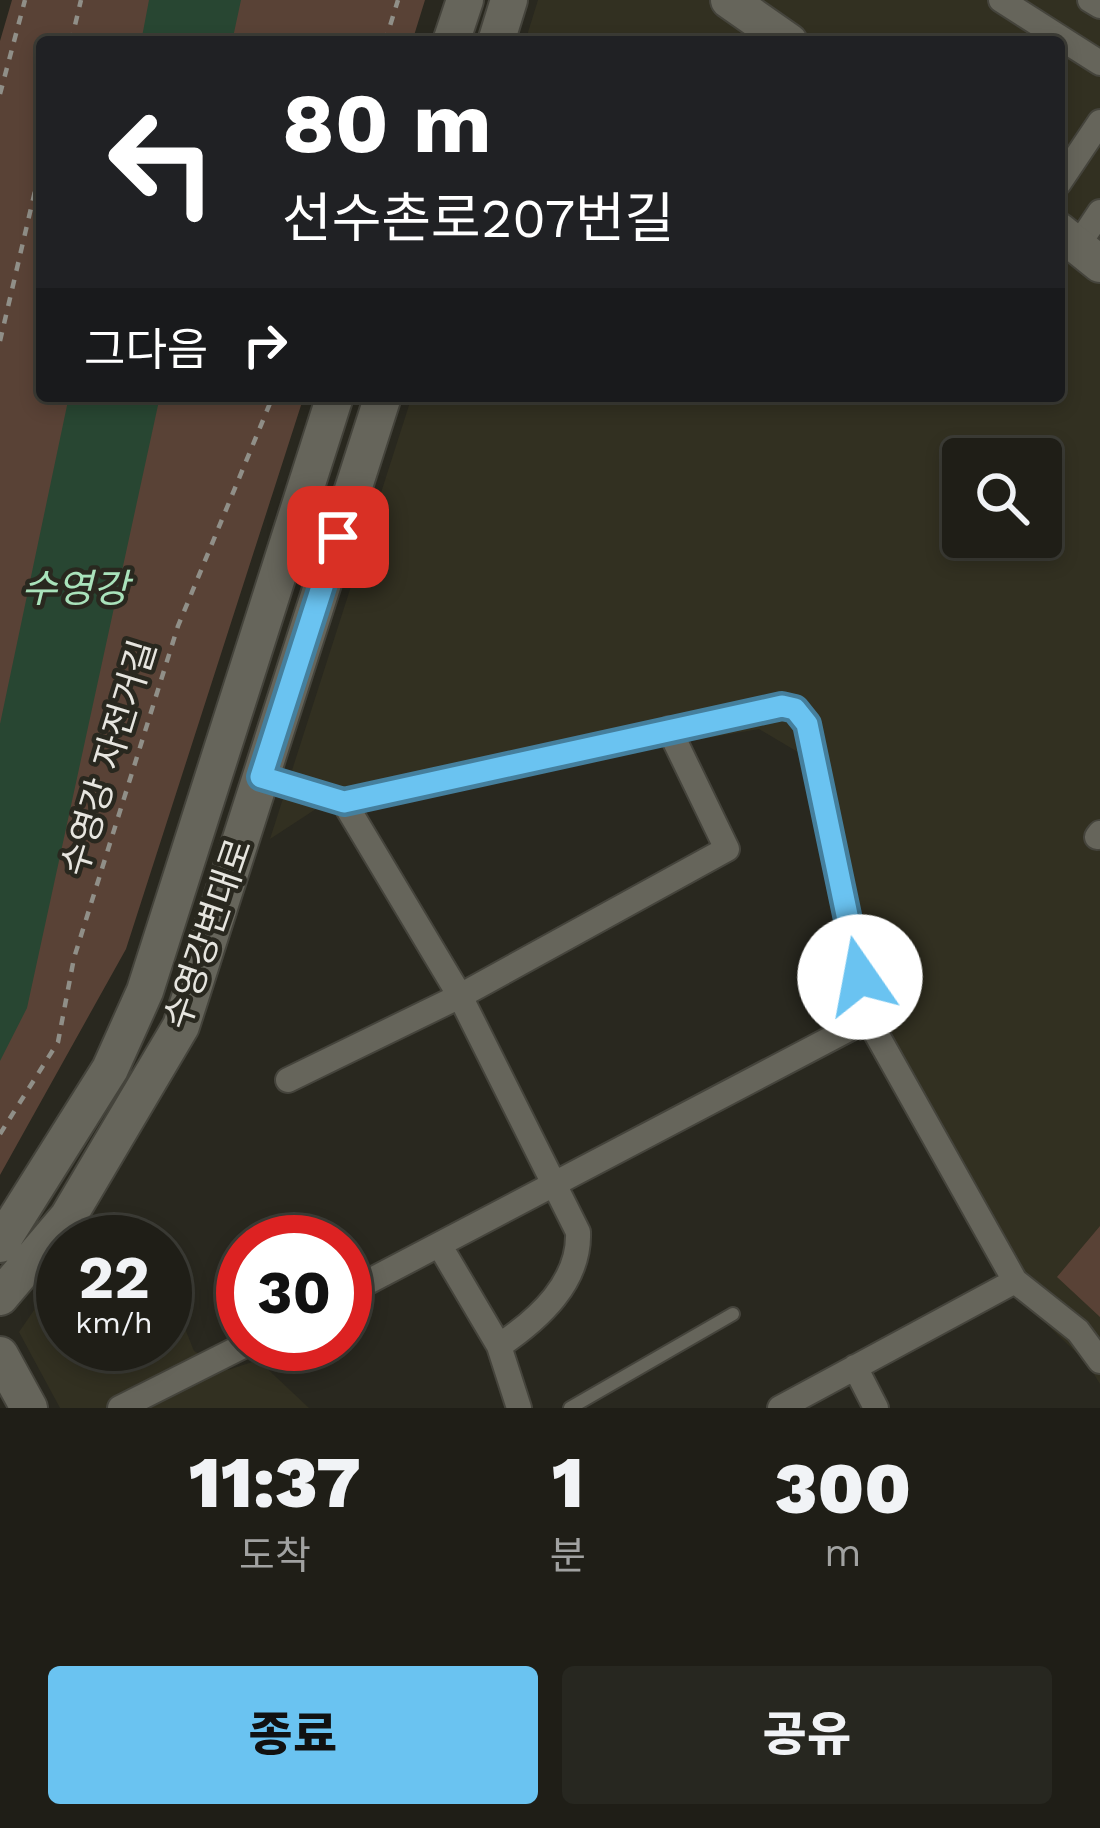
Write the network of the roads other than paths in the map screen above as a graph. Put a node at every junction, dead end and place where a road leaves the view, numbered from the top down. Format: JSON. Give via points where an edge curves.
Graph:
{"nodes":[{"id":1,"x":465,"y":0,"type":"edge"},
{"id":2,"x":509,"y":0,"type":"edge"},
{"id":3,"x":729,"y":0,"type":"edge"},
{"id":4,"x":1001,"y":0,"type":"edge"},
{"id":5,"x":1090,"y":0,"type":"edge"},
{"id":6,"x":1100,"y":7,"type":"edge"},
{"id":7,"x":453,"y":36,"type":"edge"},
{"id":8,"x":498,"y":36,"type":"edge"},
{"id":9,"x":780,"y":36,"type":"edge"},
{"id":10,"x":1058,"y":36,"type":"edge"},
{"id":11,"x":1065,"y":41,"type":"edge"},
{"id":12,"x":1100,"y":63,"type":"edge"},
{"id":13,"x":1100,"y":122,"type":"edge"},
{"id":14,"x":1065,"y":174,"type":"edge"},
{"id":15,"x":1100,"y":212,"type":"edge"},
{"id":16,"x":1079,"y":247,"type":"edge"},
{"id":17,"x":333,"y":402,"type":"edge"},
{"id":18,"x":381,"y":402,"type":"edge"},
{"id":19,"x":668,"y":729,"type":"junction"},
{"id":20,"x":261,"y":777,"type":"junction"},
{"id":21,"x":344,"y":802,"type":"junction"},
{"id":22,"x":460,"y":996,"type":"junction"},
{"id":23,"x":868,"y":1019,"type":"junction"},
{"id":24,"x":288,"y":1080,"type":"dead end"},
{"id":25,"x":553,"y":1184,"type":"junction"},
{"id":26,"x":0,"y":1244,"type":"edge"},
{"id":27,"x":440,"y":1246,"type":"junction"},
{"id":28,"x":372,"y":1280,"type":"edge"},
{"id":29,"x":1015,"y":1281,"type":"junction"},
{"id":30,"x":0,"y":1297,"type":"edge"},
{"id":31,"x":733,"y":1314,"type":"dead end"},
{"id":32,"x":499,"y":1346,"type":"junction"},
{"id":33,"x":0,"y":1355,"type":"edge"},
{"id":34,"x":216,"y":1360,"type":"edge"},
{"id":35,"x":1100,"y":1361,"type":"edge"},
{"id":36,"x":855,"y":1367,"type":"junction"},
{"id":37,"x":29,"y":1408,"type":"edge"},
{"id":38,"x":120,"y":1408,"type":"edge"},
{"id":39,"x":519,"y":1408,"type":"edge"},
{"id":40,"x":571,"y":1408,"type":"edge"},
{"id":41,"x":780,"y":1408,"type":"edge"},
{"id":42,"x":876,"y":1408,"type":"edge"}],
"edges":[{"from":1,"to":7,"type":"main road"},
{"from":2,"to":8,"type":"main road"},
{"from":3,"to":9,"type":"main road"},
{"from":4,"to":10,"type":"street"},
{"from":5,"to":6,"type":"street"},
{"from":11,"to":12,"type":"street"},
{"from":13,"to":14,"type":"street"},
{"from":15,"to":16,"type":"street"},
{"from":17,"to":26,"type":"main road","name":"수영강변대로","via":[[145,991],[110,1069]]},
{"from":18,"to":20,"type":"main road","name":"수영강변대로"},
{"from":19,"to":21,"type":"street"},
{"from":19,"to":22,"type":"street","via":[[727,849]]},
{"from":19,"to":23,"type":"street","via":[[782,706],[807,724]]},
{"from":20,"to":21,"type":"street"},
{"from":20,"to":30,"type":"main road","name":"수영강변대로","via":[[182,1026],[68,1217]]},
{"from":21,"to":22,"type":"street"},
{"from":22,"to":24,"type":"street"},
{"from":22,"to":25,"type":"street"},
{"from":23,"to":25,"type":"street"},
{"from":23,"to":29,"type":"street"},
{"from":25,"to":27,"type":"street"},
{"from":25,"to":32,"type":"street","via":[[578,1232],[579,1258],[571,1278]]},
{"from":27,"to":28,"type":"street"},
{"from":27,"to":32,"type":"street"},
{"from":29,"to":35,"type":"street","via":[[1078,1331]]},
{"from":29,"to":36,"type":"street"},
{"from":31,"to":40,"type":"lane"},
{"from":32,"to":39,"type":"street"},
{"from":33,"to":37,"type":"main road"},
{"from":34,"to":38,"type":"street"},
{"from":36,"to":41,"type":"street"},
{"from":36,"to":42,"type":"street"}]}
